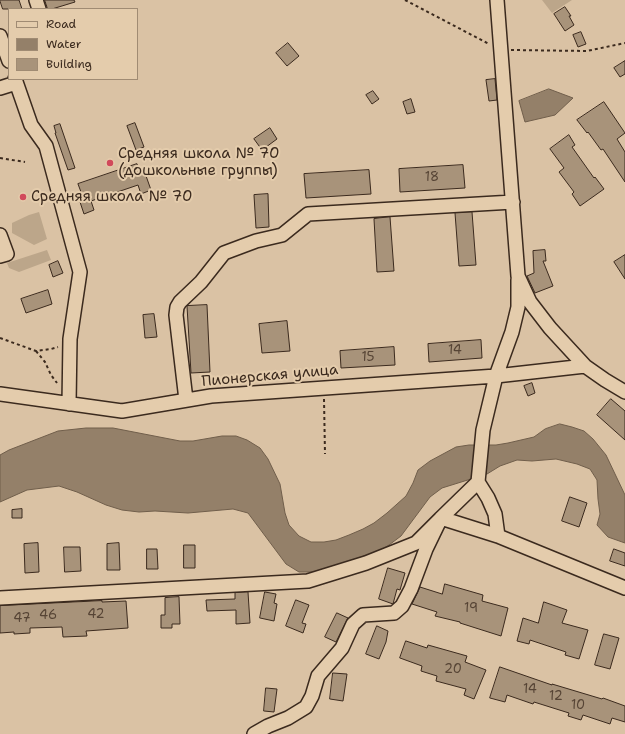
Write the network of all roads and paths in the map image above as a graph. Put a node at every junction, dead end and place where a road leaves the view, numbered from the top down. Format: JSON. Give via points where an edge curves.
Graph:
{"nodes":[{"id":1,"x":497,"y":0,"type":"edge"},
{"id":2,"x":4,"y":41,"type":"edge"},
{"id":3,"x":8,"y":57,"type":"edge"},
{"id":4,"x":16,"y":81,"type":"edge"},
{"id":5,"x":0,"y":88,"type":"edge"},
{"id":6,"x":0,"y":158,"type":"edge"},
{"id":7,"x":25,"y":162,"type":"dead end"},
{"id":8,"x":513,"y":202,"type":"junction"},
{"id":9,"x":0,"y":235,"type":"edge"},
{"id":10,"x":0,"y":256,"type":"edge"},
{"id":11,"x":518,"y":276,"type":"junction"},
{"id":12,"x":0,"y":338,"type":"edge"},
{"id":13,"x":70,"y":344,"type":"junction"},
{"id":14,"x":36,"y":351,"type":"junction"},
{"id":15,"x":585,"y":366,"type":"junction"},
{"id":16,"x":496,"y":376,"type":"junction"},
{"id":17,"x":324,"y":388,"type":"junction"},
{"id":18,"x":625,"y":392,"type":"edge"},
{"id":19,"x":0,"y":394,"type":"edge"},
{"id":20,"x":69,"y":399,"type":"junction"},
{"id":21,"x":186,"y":400,"type":"junction"},
{"id":22,"x":325,"y":454,"type":"dead end"},
{"id":23,"x":478,"y":482,"type":"junction"},
{"id":24,"x":441,"y":518,"type":"junction"},
{"id":25,"x":498,"y":536,"type":"junction"},
{"id":26,"x":625,"y":588,"type":"edge"},
{"id":27,"x":0,"y":598,"type":"edge"},
{"id":28,"x":254,"y":734,"type":"edge"}],
"edges":[{"from":1,"to":8,"type":"street"},
{"from":2,"to":3,"type":"street"},
{"from":4,"to":5,"type":"street"},
{"from":4,"to":13,"type":"street","via":[[31,124],[46,146],[80,272]]},
{"from":6,"to":7,"type":"path"},
{"from":8,"to":11,"type":"street"},
{"from":8,"to":21,"type":"street","via":[[308,214],[282,234],[224,253],[177,308]]},
{"from":9,"to":10,"type":"street","via":[[6,254]]},
{"from":11,"to":15,"type":"street","via":[[538,313]]},
{"from":11,"to":16,"type":"street","via":[[518,307]]},
{"from":12,"to":14,"type":"path"},
{"from":13,"to":14,"type":"path"},
{"from":13,"to":20,"type":"street"},
{"from":14,"to":20,"type":"path"},
{"from":15,"to":16,"type":"street","name":"Пионерская улица"},
{"from":15,"to":18,"type":"street"},
{"from":16,"to":17,"type":"street","name":"Пионерская улица"},
{"from":16,"to":23,"type":"street","via":[[483,430]]},
{"from":17,"to":21,"type":"street","name":"Пионерская улица"},
{"from":17,"to":22,"type":"path"},
{"from":19,"to":20,"type":"street","name":"Пионерская улица","via":[[49,401]]},
{"from":20,"to":21,"type":"street","name":"Пионерская улица","via":[[122,411]]},
{"from":23,"to":24,"type":"street"},
{"from":23,"to":25,"type":"street","via":[[495,514]]},
{"from":24,"to":25,"type":"street"},
{"from":24,"to":27,"type":"street","via":[[416,543],[366,563],[308,581]]},
{"from":24,"to":28,"type":"street","via":[[402,606],[394,613],[363,615],[353,624],[342,648],[318,676],[306,707]]},
{"from":25,"to":26,"type":"street"}]}
